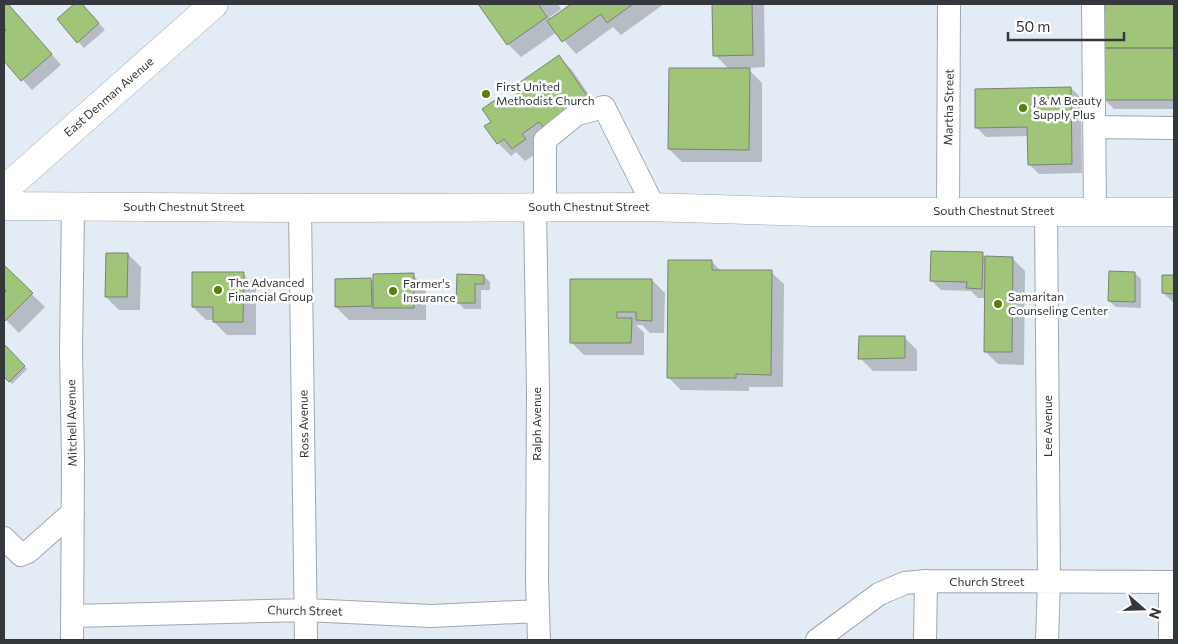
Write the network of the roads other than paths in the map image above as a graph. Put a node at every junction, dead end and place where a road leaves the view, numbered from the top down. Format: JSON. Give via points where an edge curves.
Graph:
{"nodes":[{"id":1,"x":214,"y":4,"type":"edge"},
{"id":2,"x":949,"y":4,"type":"edge"},
{"id":3,"x":1093,"y":4,"type":"edge"},
{"id":4,"x":1094,"y":127,"type":"junction"},
{"id":5,"x":1174,"y":128,"type":"edge"},
{"id":6,"x":4,"y":190,"type":"edge"},
{"id":7,"x":4,"y":206,"type":"edge"},
{"id":8,"x":73,"y":207,"type":"junction"},
{"id":9,"x":540,"y":207,"type":"junction"},
{"id":10,"x":654,"y":207,"type":"junction"},
{"id":11,"x":300,"y":208,"type":"junction"},
{"id":12,"x":948,"y":211,"type":"junction"},
{"id":13,"x":1046,"y":211,"type":"junction"},
{"id":14,"x":1095,"y":212,"type":"junction"},
{"id":15,"x":1174,"y":212,"type":"edge"},
{"id":16,"x":73,"y":512,"type":"junction"},
{"id":17,"x":4,"y":538,"type":"edge"},
{"id":18,"x":926,"y":581,"type":"junction"},
{"id":19,"x":1049,"y":582,"type":"junction"},
{"id":20,"x":1172,"y":582,"type":"edge"},
{"id":21,"x":306,"y":610,"type":"junction"},
{"id":22,"x":538,"y":611,"type":"junction"},
{"id":23,"x":72,"y":616,"type":"junction"},
{"id":24,"x":72,"y":640,"type":"edge"},
{"id":25,"x":306,"y":640,"type":"edge"},
{"id":26,"x":539,"y":640,"type":"edge"},
{"id":27,"x":816,"y":640,"type":"edge"},
{"id":28,"x":925,"y":640,"type":"edge"},
{"id":29,"x":1047,"y":640,"type":"edge"},
{"id":30,"x":1170,"y":640,"type":"edge"}],
"edges":[{"from":1,"to":6,"type":"main road","name":"East Denman Avenue"},
{"from":2,"to":12,"type":"street","name":"Martha Street"},
{"from":3,"to":4,"type":"street"},
{"from":4,"to":5,"type":"street"},
{"from":4,"to":14,"type":"street"},
{"from":7,"to":8,"type":"main road","name":"South Chestnut Street"},
{"from":8,"to":11,"type":"main road","name":"South Chestnut Street"},
{"from":8,"to":16,"type":"street","name":"Mitchell Avenue"},
{"from":9,"to":10,"type":"main road","name":"South Chestnut Street"},
{"from":9,"to":10,"type":"street","name":"Ralph Avenue","via":[[545,140],[577,114],[604,107]]},
{"from":9,"to":11,"type":"main road","name":"South Chestnut Street"},
{"from":9,"to":22,"type":"street","name":"Ralph Avenue","via":[[536,508]]},
{"from":10,"to":12,"type":"main road","name":"South Chestnut Street","via":[[813,212]]},
{"from":11,"to":21,"type":"street","name":"Ross Avenue"},
{"from":12,"to":13,"type":"main road","name":"South Chestnut Street"},
{"from":13,"to":14,"type":"main road","name":"South Chestnut Street"},
{"from":13,"to":19,"type":"street","name":"Lee Avenue"},
{"from":14,"to":15,"type":"main road","name":"South Chestnut Street"},
{"from":16,"to":17,"type":"street","via":[[21,555]]},
{"from":16,"to":23,"type":"street","name":"Mitchell Avenue"},
{"from":18,"to":19,"type":"street","name":"Church Street"},
{"from":18,"to":27,"type":"street","name":"Church Street","via":[[905,583],[880,594]]},
{"from":18,"to":28,"type":"street"},
{"from":19,"to":20,"type":"street","name":"Church Street"},
{"from":19,"to":29,"type":"street","name":"Lee Avenue"},
{"from":20,"to":30,"type":"street"},
{"from":21,"to":22,"type":"street","name":"Church Street","via":[[431,616]]},
{"from":21,"to":23,"type":"street","name":"Church Street"},
{"from":21,"to":25,"type":"street","name":"Ross Avenue"},
{"from":22,"to":26,"type":"street","name":"Ralph Avenue"},
{"from":23,"to":24,"type":"street","name":"Mitchell Avenue"}]}
